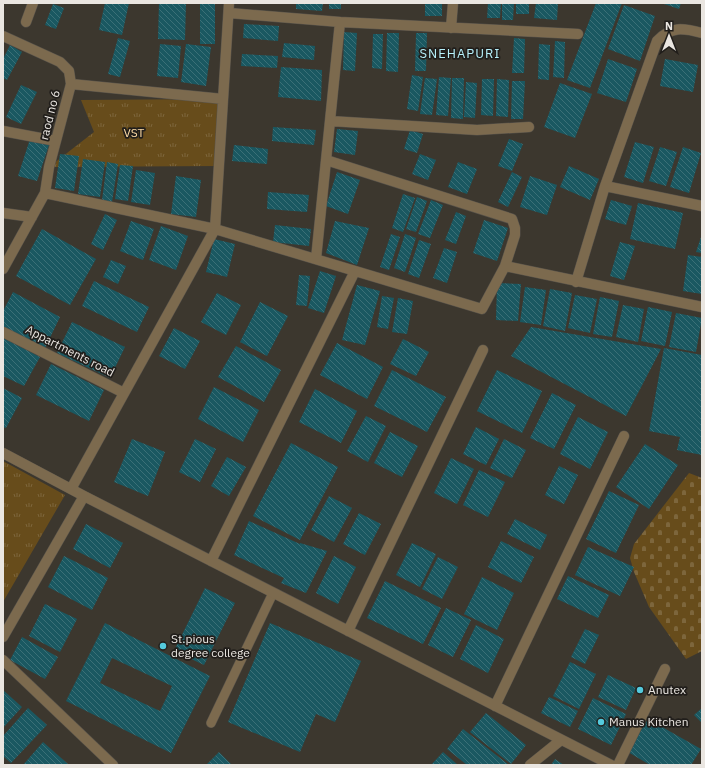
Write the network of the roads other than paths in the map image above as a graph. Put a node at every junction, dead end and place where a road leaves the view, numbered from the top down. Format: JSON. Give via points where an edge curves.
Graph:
{"nodes":[{"id":1,"x":33,"y":3,"type":"edge"},
{"id":2,"x":453,"y":3,"type":"edge"},
{"id":3,"x":229,"y":8,"type":"edge"},
{"id":4,"x":26,"y":22,"type":"dead end"},
{"id":5,"x":340,"y":22,"type":"junction"},
{"id":6,"x":451,"y":28,"type":"junction"},
{"id":7,"x":578,"y":34,"type":"dead end"},
{"id":8,"x":702,"y":34,"type":"edge"},
{"id":9,"x":3,"y":36,"type":"edge"},
{"id":10,"x":71,"y":84,"type":"junction"},
{"id":11,"x":223,"y":99,"type":"junction"},
{"id":12,"x":330,"y":121,"type":"junction"},
{"id":13,"x":529,"y":127,"type":"dead end"},
{"id":14,"x":3,"y":130,"type":"edge"},
{"id":15,"x":56,"y":141,"type":"junction"},
{"id":16,"x":326,"y":160,"type":"junction"},
{"id":17,"x":605,"y":186,"type":"junction"},
{"id":18,"x":46,"y":193,"type":"junction"},
{"id":19,"x":702,"y":206,"type":"edge"},
{"id":20,"x":3,"y":213,"type":"edge"},
{"id":21,"x":32,"y":217,"type":"junction"},
{"id":22,"x":215,"y":229,"type":"junction"},
{"id":23,"x":316,"y":259,"type":"junction"},
{"id":24,"x":505,"y":266,"type":"junction"},
{"id":25,"x":3,"y":269,"type":"edge"},
{"id":26,"x":354,"y":270,"type":"junction"},
{"id":27,"x":576,"y":282,"type":"junction"},
{"id":28,"x":702,"y":307,"type":"edge"},
{"id":29,"x":3,"y":332,"type":"edge"},
{"id":30,"x":483,"y":350,"type":"dead end"},
{"id":31,"x":124,"y":393,"type":"junction"},
{"id":32,"x":624,"y":436,"type":"dead end"},
{"id":33,"x":3,"y":453,"type":"edge"},
{"id":34,"x":71,"y":490,"type":"junction"},
{"id":35,"x":84,"y":496,"type":"junction"},
{"id":36,"x":211,"y":562,"type":"junction"},
{"id":37,"x":273,"y":593,"type":"junction"},
{"id":38,"x":348,"y":631,"type":"junction"},
{"id":39,"x":3,"y":637,"type":"edge"},
{"id":40,"x":3,"y":660,"type":"edge"},
{"id":41,"x":666,"y":669,"type":"dead end"},
{"id":42,"x":495,"y":706,"type":"junction"},
{"id":43,"x":211,"y":723,"type":"dead end"},
{"id":44,"x":561,"y":740,"type":"junction"},
{"id":45,"x":112,"y":765,"type":"edge"},
{"id":46,"x":530,"y":765,"type":"edge"},
{"id":47,"x":611,"y":765,"type":"edge"},
{"id":48,"x":618,"y":765,"type":"edge"}],
"edges":[{"from":1,"to":4,"type":"street"},
{"from":2,"to":6,"type":"street"},
{"from":3,"to":5,"type":"street"},
{"from":3,"to":11,"type":"street"},
{"from":5,"to":6,"type":"street"},
{"from":5,"to":12,"type":"street"},
{"from":6,"to":7,"type":"street"},
{"from":8,"to":17,"type":"street","via":[[688,29],[674,30],[665,33],[657,41]]},
{"from":9,"to":10,"type":"street","via":[[60,62],[69,71]]},
{"from":10,"to":11,"type":"street","name":"raod no 6"},
{"from":10,"to":15,"type":"street","name":"raod no 6"},
{"from":11,"to":22,"type":"street"},
{"from":12,"to":13,"type":"street","via":[[477,130]]},
{"from":12,"to":16,"type":"street"},
{"from":14,"to":15,"type":"street"},
{"from":15,"to":18,"type":"street","name":"raod no 6"},
{"from":16,"to":23,"type":"street"},
{"from":16,"to":24,"type":"street","via":[[512,219],[515,235]]},
{"from":17,"to":19,"type":"street"},
{"from":17,"to":27,"type":"street"},
{"from":18,"to":21,"type":"street","name":"raod no 6"},
{"from":18,"to":22,"type":"street"},
{"from":20,"to":21,"type":"street"},
{"from":21,"to":25,"type":"street","name":"raod no 6"},
{"from":22,"to":23,"type":"street"},
{"from":22,"to":31,"type":"street"},
{"from":23,"to":26,"type":"street"},
{"from":24,"to":26,"type":"street","via":[[482,309]]},
{"from":24,"to":27,"type":"street"},
{"from":26,"to":36,"type":"street"},
{"from":27,"to":28,"type":"street"},
{"from":29,"to":31,"type":"street","name":"Appartments road"},
{"from":30,"to":38,"type":"street"},
{"from":31,"to":34,"type":"street"},
{"from":32,"to":42,"type":"street"},
{"from":33,"to":34,"type":"street"},
{"from":34,"to":35,"type":"street"},
{"from":35,"to":36,"type":"street"},
{"from":35,"to":39,"type":"street"},
{"from":36,"to":37,"type":"street"},
{"from":37,"to":38,"type":"street"},
{"from":37,"to":43,"type":"lane"},
{"from":38,"to":42,"type":"street"},
{"from":40,"to":45,"type":"street"},
{"from":41,"to":48,"type":"street"},
{"from":42,"to":44,"type":"street"},
{"from":44,"to":46,"type":"street"},
{"from":44,"to":47,"type":"street"}]}
